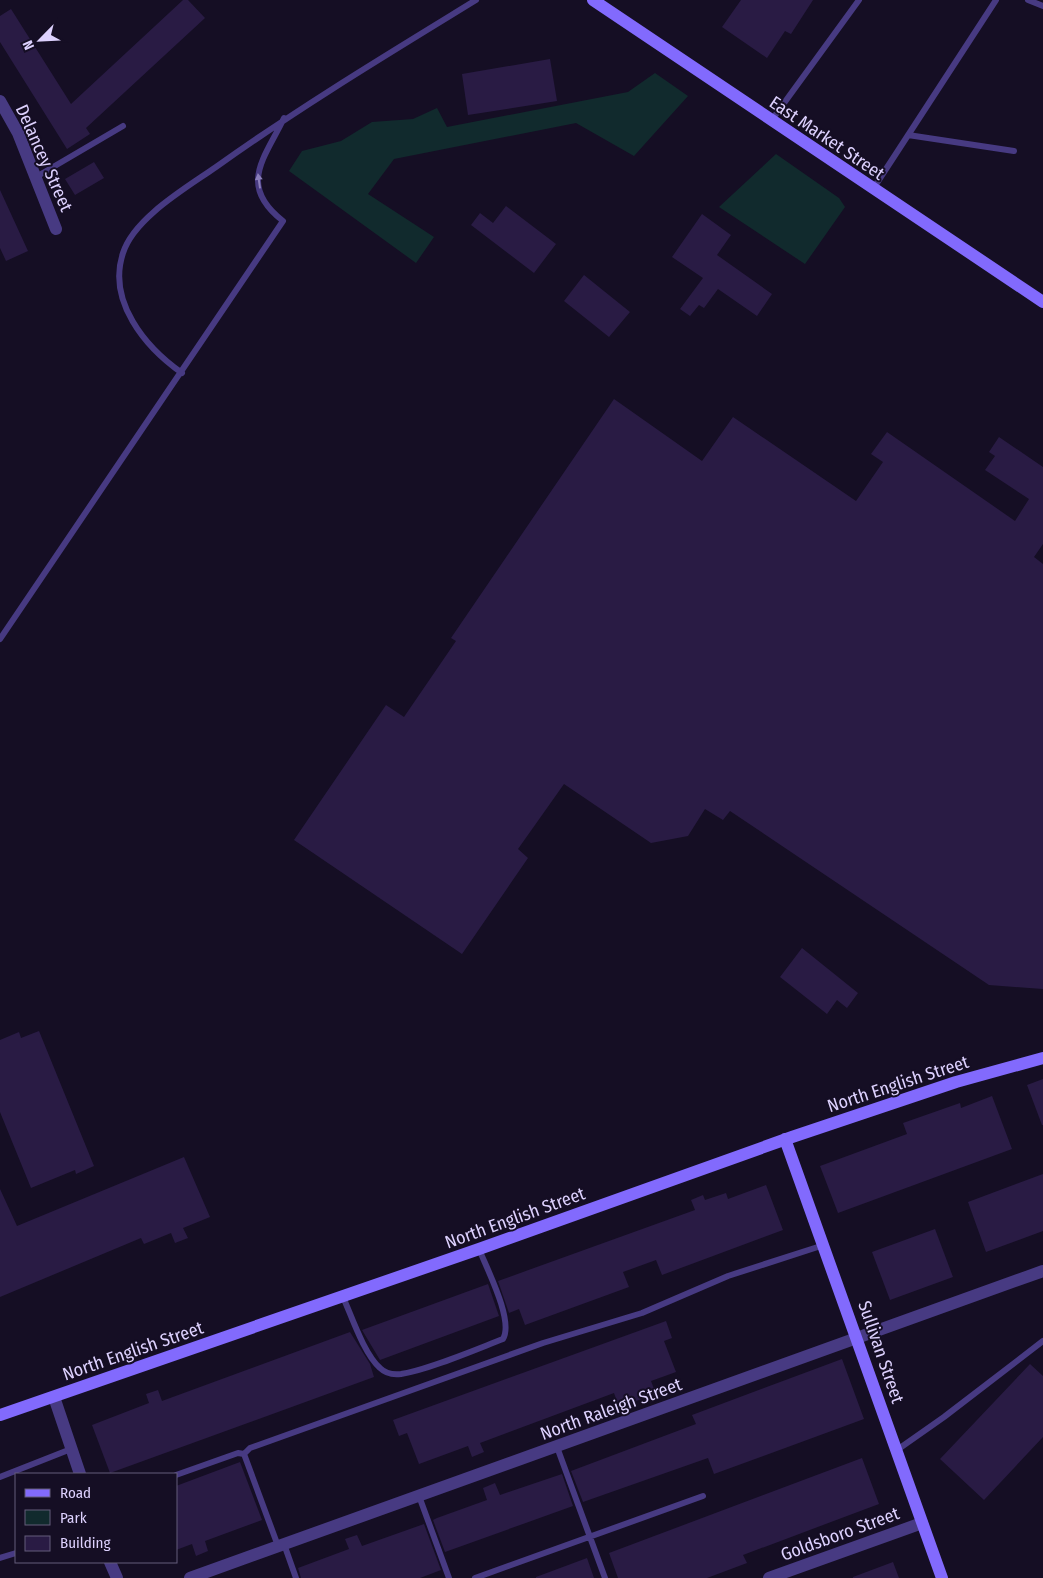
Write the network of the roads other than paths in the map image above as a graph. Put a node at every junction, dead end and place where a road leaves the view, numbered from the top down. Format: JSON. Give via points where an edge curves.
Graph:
{"nodes":[{"id":1,"x":476,"y":0,"type":"edge"},
{"id":2,"x":593,"y":0,"type":"edge"},
{"id":3,"x":859,"y":0,"type":"edge"},
{"id":4,"x":996,"y":0,"type":"edge"},
{"id":5,"x":1028,"y":0,"type":"edge"},
{"id":6,"x":1043,"y":6,"type":"edge"},
{"id":7,"x":0,"y":101,"type":"edge"},
{"id":8,"x":284,"y":118,"type":"junction"},
{"id":9,"x":771,"y":121,"type":"junction"},
{"id":10,"x":123,"y":126,"type":"dead end"},
{"id":11,"x":908,"y":135,"type":"junction"},
{"id":12,"x":1014,"y":151,"type":"dead end"},
{"id":13,"x":36,"y":177,"type":"junction"},
{"id":14,"x":873,"y":190,"type":"junction"},
{"id":15,"x":56,"y":229,"type":"dead end"},
{"id":16,"x":1043,"y":302,"type":"edge"},
{"id":17,"x":182,"y":373,"type":"junction"},
{"id":18,"x":0,"y":639,"type":"edge"},
{"id":19,"x":1043,"y":1058,"type":"edge"},
{"id":20,"x":785,"y":1139,"type":"junction"},
{"id":21,"x":824,"y":1245,"type":"junction"},
{"id":22,"x":479,"y":1249,"type":"junction"},
{"id":23,"x":1043,"y":1271,"type":"edge"},
{"id":24,"x":343,"y":1297,"type":"junction"},
{"id":25,"x":858,"y":1339,"type":"junction"},
{"id":26,"x":1043,"y":1341,"type":"edge"},
{"id":27,"x":54,"y":1397,"type":"junction"},
{"id":28,"x":0,"y":1415,"type":"edge"},
{"id":29,"x":557,"y":1446,"type":"junction"},
{"id":30,"x":71,"y":1449,"type":"junction"},
{"id":31,"x":897,"y":1450,"type":"junction"},
{"id":32,"x":244,"y":1454,"type":"junction"},
{"id":33,"x":80,"y":1473,"type":"edge"},
{"id":34,"x":178,"y":1474,"type":"edge"},
{"id":35,"x":0,"y":1477,"type":"edge"},
{"id":36,"x":419,"y":1496,"type":"junction"},
{"id":37,"x":702,"y":1496,"type":"dead end"},
{"id":38,"x":922,"y":1523,"type":"junction"},
{"id":39,"x":590,"y":1536,"type":"junction"},
{"id":40,"x":281,"y":1545,"type":"junction"},
{"id":41,"x":15,"y":1553,"type":"edge"},
{"id":42,"x":0,"y":1558,"type":"edge"},
{"id":43,"x":110,"y":1563,"type":"edge"},
{"id":44,"x":117,"y":1578,"type":"edge"},
{"id":45,"x":190,"y":1578,"type":"edge"},
{"id":46,"x":296,"y":1578,"type":"edge"},
{"id":47,"x":449,"y":1578,"type":"edge"},
{"id":48,"x":475,"y":1578,"type":"edge"},
{"id":49,"x":606,"y":1578,"type":"edge"},
{"id":50,"x":769,"y":1578,"type":"edge"},
{"id":51,"x":942,"y":1578,"type":"edge"}],
"edges":[{"from":1,"to":8,"type":"lane"},
{"from":2,"to":9,"type":"street","name":"East Market Street"},
{"from":3,"to":9,"type":"lane"},
{"from":4,"to":11,"type":"lane"},
{"from":5,"to":6,"type":"lane"},
{"from":7,"to":13,"type":"street","name":"Delancey Street","via":[[18,133]]},
{"from":17,"to":8,"type":"lane","one_way":true,"via":[[283,221],[262,198],[257,176],[262,158]]},
{"from":8,"to":17,"type":"lane","via":[[163,205],[132,234],[123,252],[118,274],[122,298],[134,324],[164,360]]},
{"from":9,"to":14,"type":"street","name":"East Market Street"},
{"from":10,"to":13,"type":"lane"},
{"from":11,"to":12,"type":"lane"},
{"from":11,"to":14,"type":"lane"},
{"from":13,"to":15,"type":"street","name":"Delancey Street"},
{"from":14,"to":16,"type":"street","name":"East Market Street"},
{"from":17,"to":18,"type":"lane"},
{"from":19,"to":20,"type":"street","name":"North English Street","via":[[956,1082]]},
{"from":20,"to":21,"type":"street","name":"Sullivan Street"},
{"from":20,"to":22,"type":"street","name":"North English Street"},
{"from":21,"to":25,"type":"street","name":"Sullivan Street"},
{"from":21,"to":32,"type":"lane","via":[[728,1276],[642,1312],[543,1343],[310,1425],[250,1448]]},
{"from":22,"to":24,"type":"street","name":"North English Street"},
{"from":22,"to":24,"type":"lane","via":[[501,1306],[506,1333],[503,1339],[438,1363],[402,1374],[391,1374],[378,1367]]},
{"from":23,"to":25,"type":"street","name":"North Raleigh Street"},
{"from":24,"to":27,"type":"street","name":"North English Street"},
{"from":25,"to":29,"type":"street","name":"North Raleigh Street"},
{"from":25,"to":31,"type":"street","name":"Sullivan Street"},
{"from":26,"to":31,"type":"lane"},
{"from":27,"to":28,"type":"street","name":"North English Street"},
{"from":27,"to":30,"type":"street"},
{"from":29,"to":36,"type":"street","name":"North Raleigh Street"},
{"from":29,"to":39,"type":"lane"},
{"from":30,"to":33,"type":"street"},
{"from":30,"to":35,"type":"lane"},
{"from":31,"to":38,"type":"street","name":"Sullivan Street"},
{"from":32,"to":34,"type":"lane","via":[[238,1453]]},
{"from":32,"to":40,"type":"lane"},
{"from":36,"to":40,"type":"street","name":"North Raleigh Street"},
{"from":36,"to":47,"type":"lane"},
{"from":37,"to":39,"type":"lane"},
{"from":38,"to":50,"type":"street","name":"Goldsboro Street"},
{"from":38,"to":51,"type":"street","name":"Sullivan Street"},
{"from":39,"to":48,"type":"lane"},
{"from":39,"to":49,"type":"lane"},
{"from":40,"to":45,"type":"street","name":"North Raleigh Street"},
{"from":40,"to":46,"type":"lane"},
{"from":41,"to":42,"type":"lane"},
{"from":43,"to":44,"type":"street"}]}
